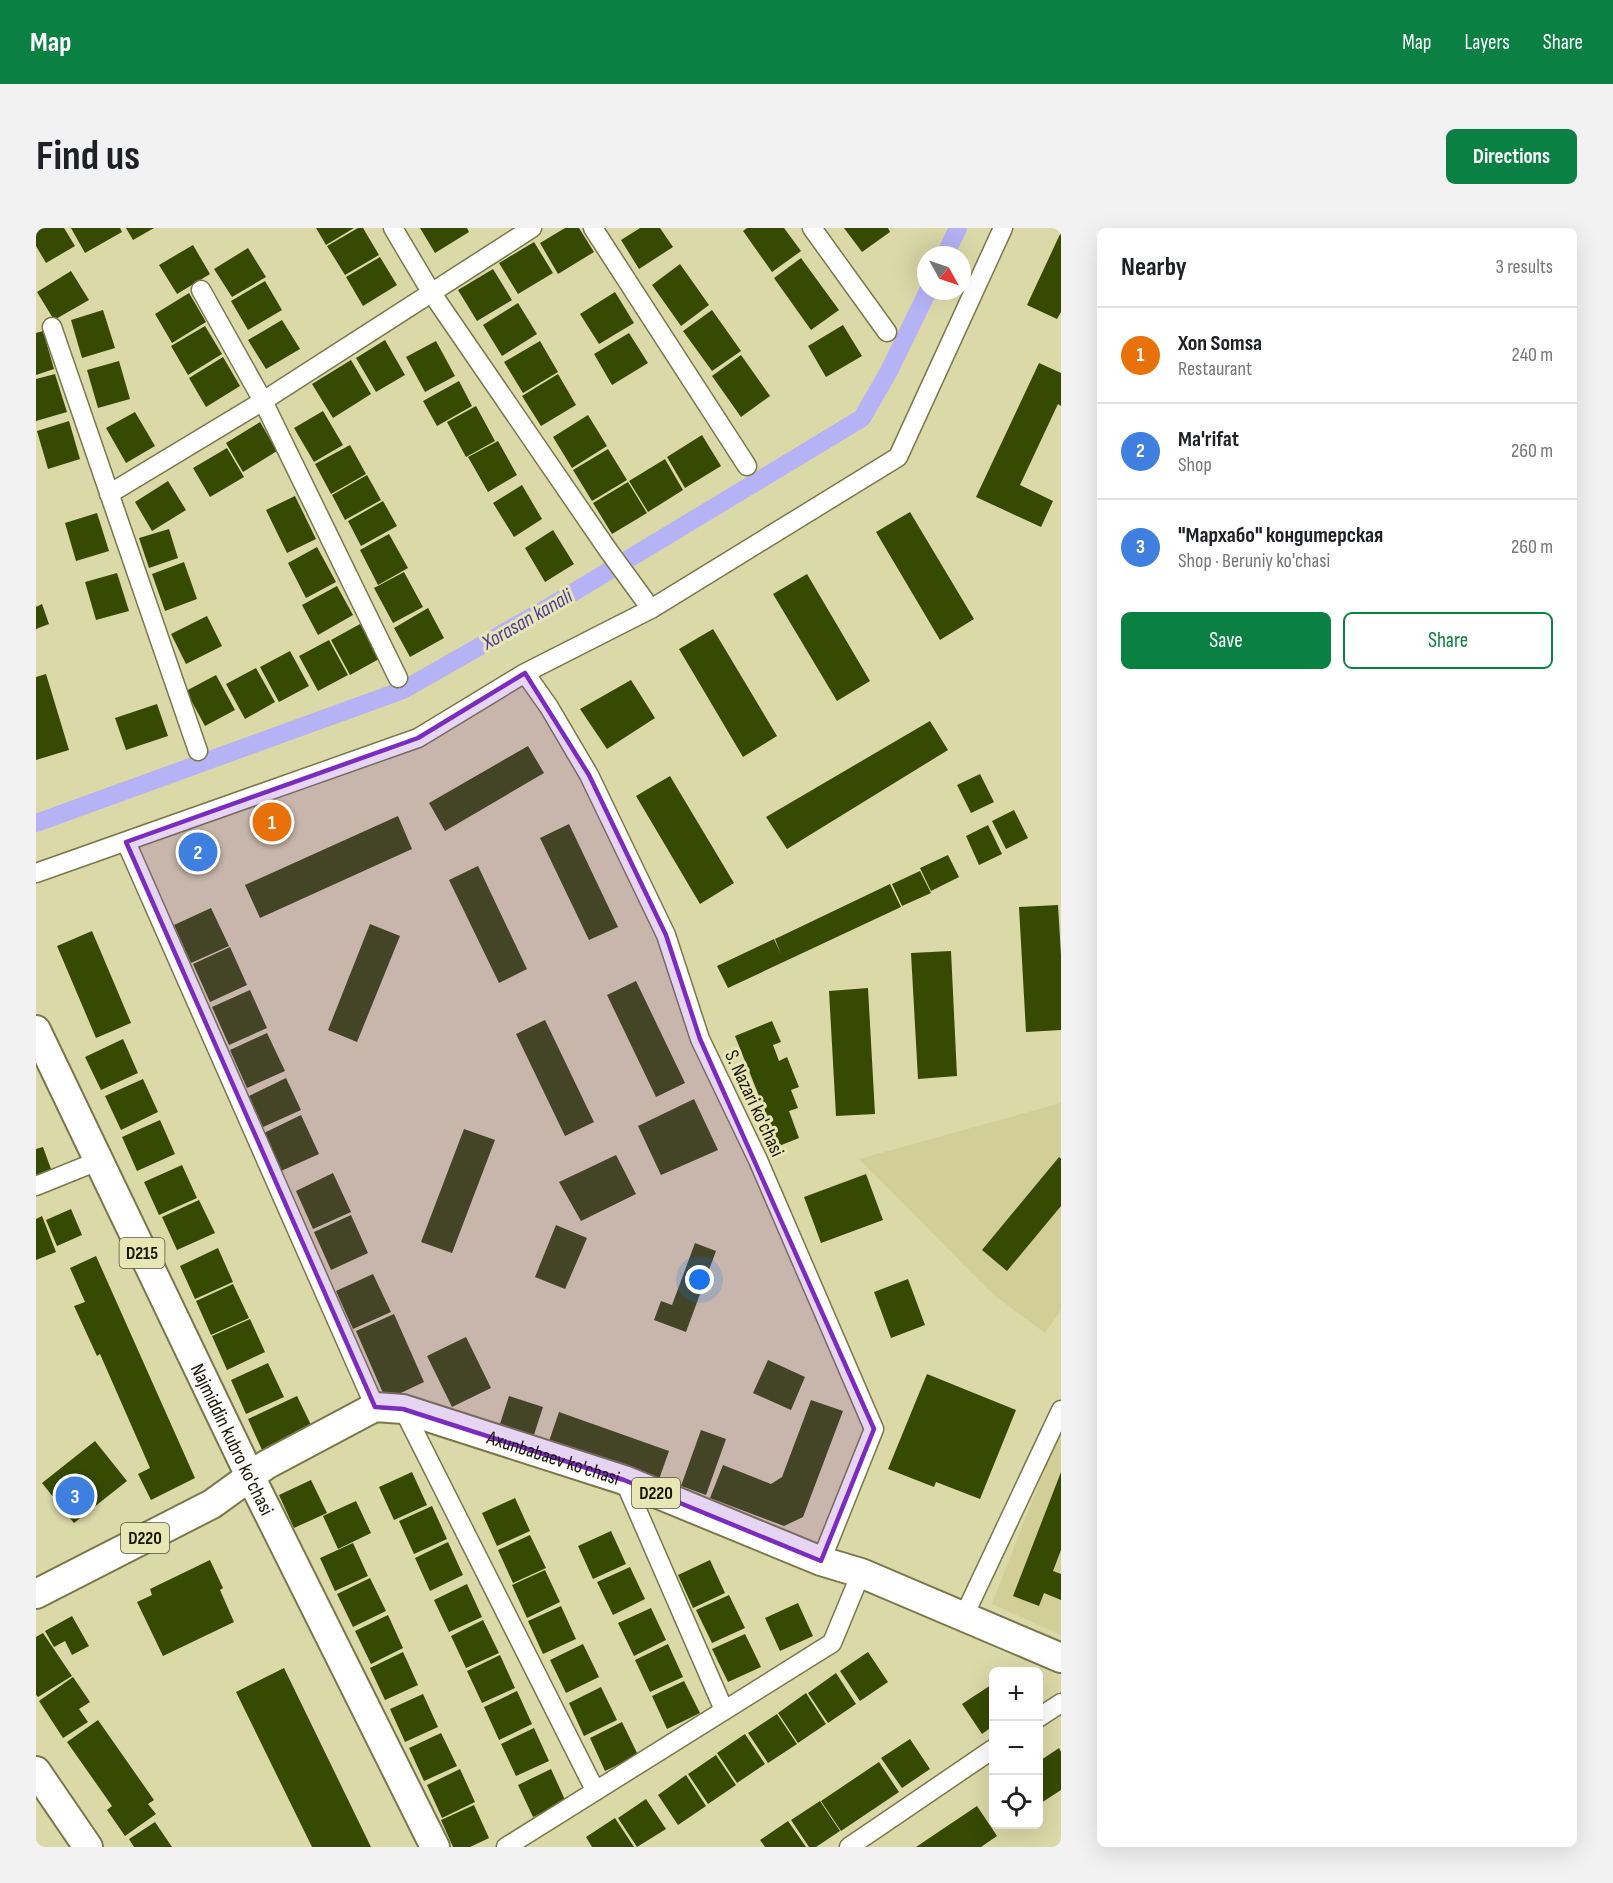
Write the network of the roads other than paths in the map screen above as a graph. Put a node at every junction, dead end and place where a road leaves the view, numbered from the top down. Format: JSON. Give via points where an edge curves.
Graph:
{"nodes":[{"id":1,"x":393,"y":228,"type":"edge"},
{"id":2,"x":532,"y":228,"type":"edge"},
{"id":3,"x":594,"y":228,"type":"edge"},
{"id":4,"x":812,"y":228,"type":"edge"},
{"id":5,"x":1003,"y":228,"type":"edge"},
{"id":6,"x":201,"y":290,"type":"dead end"},
{"id":7,"x":431,"y":292,"type":"junction"},
{"id":8,"x":52,"y":327,"type":"dead end"},
{"id":9,"x":886,"y":332,"type":"dead end"},
{"id":10,"x":262,"y":402,"type":"junction"},
{"id":11,"x":747,"y":466,"type":"dead end"},
{"id":12,"x":109,"y":494,"type":"junction"},
{"id":13,"x":651,"y":609,"type":"junction"},
{"id":14,"x":525,"y":673,"type":"junction"},
{"id":15,"x":398,"y":678,"type":"dead end"},
{"id":16,"x":198,"y":751,"type":"dead end"},
{"id":17,"x":126,"y":842,"type":"junction"},
{"id":18,"x":36,"y":873,"type":"edge"},
{"id":19,"x":36,"y":1030,"type":"edge"},
{"id":20,"x":98,"y":1161,"type":"junction"},
{"id":21,"x":36,"y":1186,"type":"edge"},
{"id":22,"x":375,"y":1407,"type":"junction"},
{"id":23,"x":403,"y":1409,"type":"junction"},
{"id":24,"x":1061,"y":1410,"type":"edge"},
{"id":25,"x":250,"y":1476,"type":"junction"},
{"id":26,"x":624,"y":1480,"type":"junction"},
{"id":27,"x":821,"y":1561,"type":"junction"},
{"id":28,"x":861,"y":1573,"type":"junction"},
{"id":29,"x":36,"y":1594,"type":"edge"},
{"id":30,"x":963,"y":1618,"type":"junction"},
{"id":31,"x":1061,"y":1658,"type":"edge"},
{"id":32,"x":1061,"y":1703,"type":"edge"},
{"id":33,"x":724,"y":1710,"type":"junction"},
{"id":34,"x":1043,"y":1715,"type":"edge"},
{"id":35,"x":989,"y":1752,"type":"edge"},
{"id":36,"x":36,"y":1771,"type":"edge"},
{"id":37,"x":595,"y":1790,"type":"junction"},
{"id":38,"x":88,"y":1847,"type":"edge"},
{"id":39,"x":435,"y":1847,"type":"edge"},
{"id":40,"x":506,"y":1847,"type":"edge"},
{"id":41,"x":849,"y":1847,"type":"edge"}],
"edges":[{"from":1,"to":7,"type":"street"},
{"from":2,"to":7,"type":"street"},
{"from":3,"to":11,"type":"street"},
{"from":4,"to":9,"type":"street"},
{"from":5,"to":13,"type":"street","via":[[898,457]]},
{"from":6,"to":10,"type":"street"},
{"from":7,"to":10,"type":"street"},
{"from":7,"to":13,"type":"street"},
{"from":8,"to":12,"type":"street"},
{"from":10,"to":12,"type":"street"},
{"from":10,"to":15,"type":"street"},
{"from":12,"to":16,"type":"street"},
{"from":13,"to":14,"type":"street"},
{"from":14,"to":17,"type":"street","via":[[418,738]]},
{"from":14,"to":27,"type":"street","name":"S. Nazari ko'chasi","via":[[589,775],[666,935],[700,1038],[758,1160],[874,1429]]},
{"from":17,"to":18,"type":"street"},
{"from":17,"to":22,"type":"street"},
{"from":19,"to":20,"type":"main road","name":"Najmiddin kubro ko'chasi","number":"D215"},
{"from":20,"to":21,"type":"street"},
{"from":20,"to":25,"type":"main road","name":"Najmiddin kubro ko'chasi","number":"D215"},
{"from":22,"to":23,"type":"main road","name":"Axunbabaev ko'chasi","number":"D220"},
{"from":22,"to":25,"type":"main road","number":"D220"},
{"from":23,"to":26,"type":"main road","name":"Axunbabaev ko'chasi","number":"D220"},
{"from":23,"to":37,"type":"street"},
{"from":24,"to":30,"type":"street"},
{"from":25,"to":29,"type":"main road","number":"D220","via":[[212,1504]]},
{"from":25,"to":39,"type":"main road","name":"Najmiddin kubro ko'chasi","number":"D215"},
{"from":26,"to":27,"type":"main road","name":"Axunbabaev ko'chasi","number":"D220"},
{"from":26,"to":33,"type":"street"},
{"from":27,"to":28,"type":"main road","name":"Axunbabaev ko'chasi","number":"D220"},
{"from":28,"to":30,"type":"main road","name":"Axunbabaev ko'chasi","number":"D220"},
{"from":28,"to":33,"type":"street","via":[[832,1643]]},
{"from":30,"to":31,"type":"main road","name":"Axunbabaev ko'chasi","number":"D220"},
{"from":32,"to":34,"type":"street"},
{"from":33,"to":37,"type":"street"},
{"from":35,"to":41,"type":"street"},
{"from":36,"to":38,"type":"main road"},
{"from":37,"to":40,"type":"street"}]}
